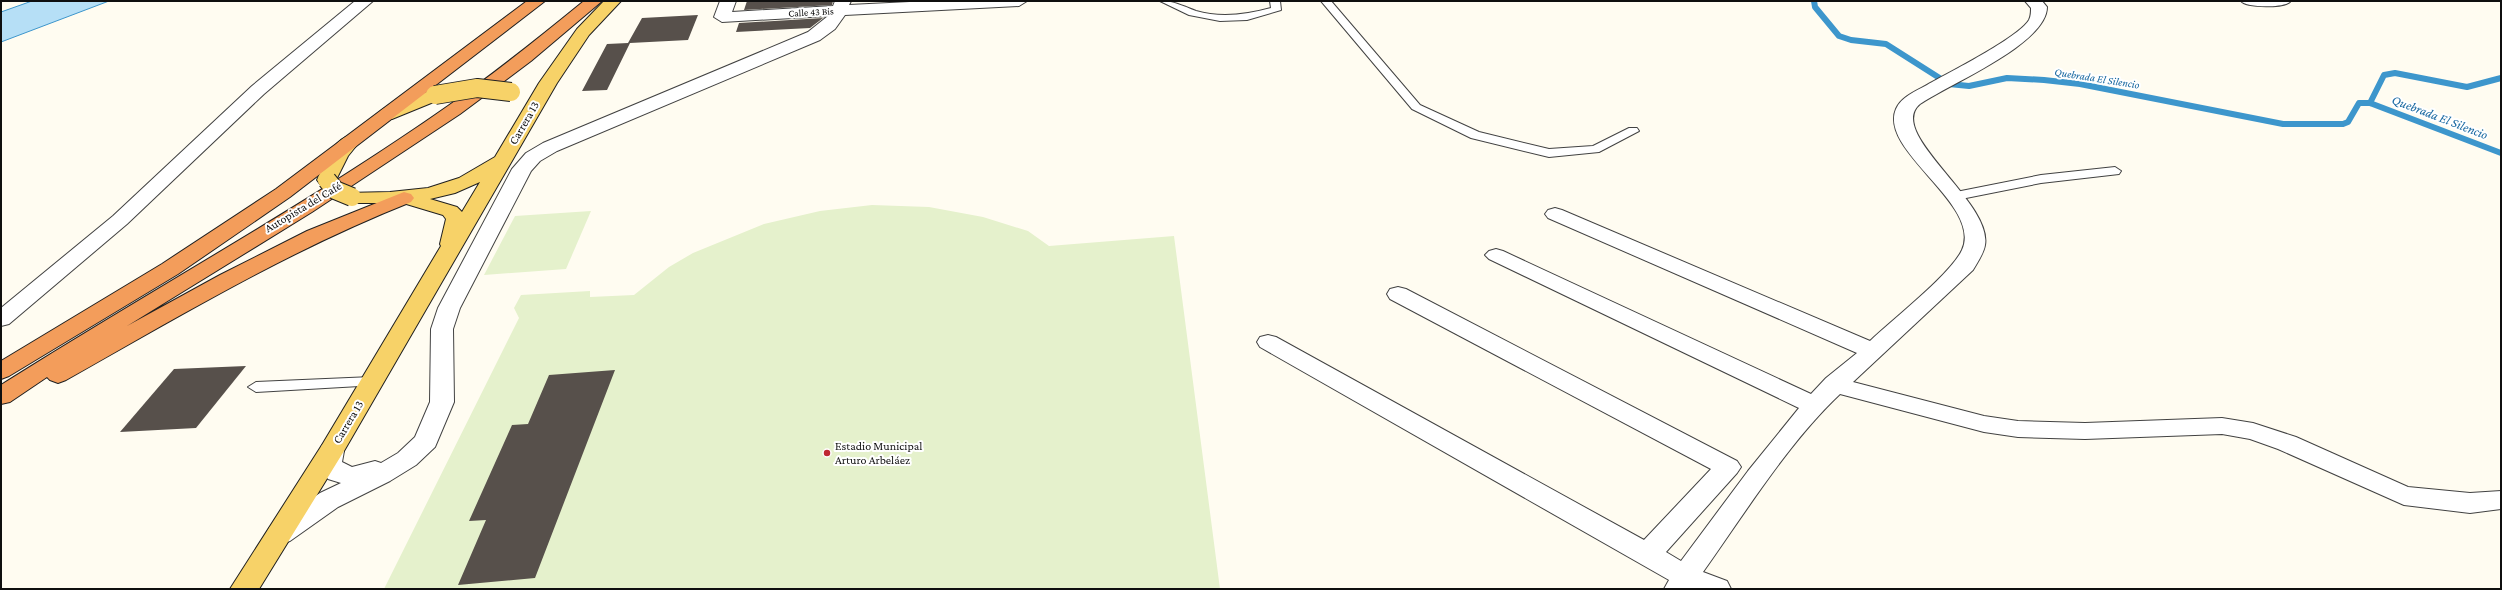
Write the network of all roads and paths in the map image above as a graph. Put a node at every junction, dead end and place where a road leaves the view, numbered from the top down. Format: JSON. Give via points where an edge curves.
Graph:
{"nodes":[{"id":1,"x":365,"y":1,"type":"edge"},
{"id":2,"x":537,"y":1,"type":"edge"},
{"id":3,"x":594,"y":1,"type":"edge"},
{"id":4,"x":613,"y":1,"type":"edge"},
{"id":5,"x":728,"y":1,"type":"edge"},
{"id":6,"x":1019,"y":1,"type":"edge"},
{"id":7,"x":1165,"y":1,"type":"edge"},
{"id":8,"x":1275,"y":1,"type":"edge"},
{"id":9,"x":1326,"y":1,"type":"edge"},
{"id":10,"x":2033,"y":1,"type":"edge"},
{"id":11,"x":2249,"y":1,"type":"edge"},
{"id":12,"x":2283,"y":1,"type":"edge"},
{"id":13,"x":842,"y":6,"type":"edge"},
{"id":14,"x":529,"y":114,"type":"junction"},
{"id":15,"x":385,"y":116,"type":"junction"},
{"id":16,"x":1632,"y":131,"type":"dead end"},
{"id":17,"x":351,"y":141,"type":"junction"},
{"id":18,"x":503,"y":159,"type":"junction"},
{"id":19,"x":2115,"y":171,"type":"dead end"},
{"id":20,"x":1956,"y":196,"type":"junction"},
{"id":21,"x":404,"y":198,"type":"junction"},
{"id":22,"x":1555,"y":214,"type":"dead end"},
{"id":23,"x":448,"y":254,"type":"junction"},
{"id":24,"x":1496,"y":255,"type":"dead end"},
{"id":25,"x":1398,"y":294,"type":"dead end"},
{"id":26,"x":1,"y":319,"type":"edge"},
{"id":27,"x":1268,"y":342,"type":"dead end"},
{"id":28,"x":1871,"y":350,"type":"junction"},
{"id":29,"x":1,"y":371,"type":"edge"},
{"id":30,"x":372,"y":382,"type":"junction"},
{"id":31,"x":1834,"y":384,"type":"junction"},
{"id":32,"x":256,"y":387,"type":"dead end"},
{"id":33,"x":1,"y":396,"type":"edge"},
{"id":34,"x":1814,"y":405,"type":"junction"},
{"id":35,"x":1,"y":407,"type":"edge"},
{"id":36,"x":330,"y":452,"type":"junction"},
{"id":37,"x":406,"y":459,"type":"junction"},
{"id":38,"x":2501,"y":500,"type":"edge"},
{"id":39,"x":279,"y":534,"type":"junction"},
{"id":40,"x":1647,"y":555,"type":"junction"},
{"id":41,"x":1681,"y":582,"type":"edge"},
{"id":42,"x":244,"y":589,"type":"edge"},
{"id":43,"x":1717,"y":589,"type":"edge"}],
"edges":[{"from":1,"to":26,"type":"street","via":[[258,90],[120,220]]},
{"from":2,"to":15,"type":"highway","name":"Autopista del Café"},
{"from":3,"to":33,"type":"highway","name":"Autopista del Café","via":[[502,76],[456,108],[345,181],[138,308]]},
{"from":4,"to":14,"type":"main road","name":"Carrera 13","via":[[583,32],[564,57]]},
{"from":5,"to":13,"type":"street","name":"Calle 43 Bis","via":[[722,17]]},
{"from":6,"to":13,"type":"street","name":"Calle 43 Bis"},
{"from":7,"to":8,"type":"lane","via":[[1194,13],[1217,18],[1249,18],[1276,10]]},
{"from":9,"to":16,"type":"lane","via":[[1416,108],[1476,135],[1549,153],[1595,150]]},
{"from":10,"to":20,"type":"street","via":[[2039,7],[2039,16],[2033,26],[1905,108],[1901,122],[1908,139]]},
{"from":11,"to":12,"type":"street"},
{"from":13,"to":37,"type":"street","via":[[836,21],[828,29],[814,36],[550,147],[533,157],[522,169],[449,308],[442,328],[442,402],[426,441]]},
{"from":14,"to":15,"type":"main road","bridge":true,"via":[[530,105],[523,97],[511,92],[477,88],[435,95]]},
{"from":14,"to":18,"type":"main road","name":"Carrera 13"},
{"from":15,"to":17,"type":"highway","name":"Autopista del Café"},
{"from":17,"to":21,"type":"main road","bridge":true,"via":[[339,154],[327,180],[334,190],[352,196],[376,199]]},
{"from":17,"to":29,"type":"highway","name":"Autopista del Café","via":[[283,193],[210,243]]},
{"from":18,"to":21,"type":"main road","via":[[475,178]]},
{"from":18,"to":23,"type":"main road","name":"Carrera 13"},
{"from":19,"to":20,"type":"lane","via":[[2040,179]]},
{"from":20,"to":28,"type":"street","via":[[1973,221],[1975,243],[1965,265]]},
{"from":21,"to":23,"type":"main road","name":"Carrera 13","via":[[450,211],[456,219]]},
{"from":21,"to":35,"type":"highway","via":[[340,223],[275,255]]},
{"from":22,"to":28,"type":"street"},
{"from":23,"to":30,"type":"main road","name":"Carrera 13"},
{"from":24,"to":34,"type":"street"},
{"from":25,"to":40,"type":"street","via":[[1728,467]]},
{"from":27,"to":40,"type":"street"},
{"from":28,"to":31,"type":"street"},
{"from":30,"to":32,"type":"lane"},
{"from":30,"to":36,"type":"main road","name":"Carrera 13"},
{"from":31,"to":34,"type":"street"},
{"from":31,"to":38,"type":"street","via":[[1984,424],[2018,429],[2084,431],[2222,426],[2253,431],[2287,443],[2404,496],[2470,503]]},
{"from":34,"to":41,"type":"street","via":[[1757,477]]},
{"from":36,"to":37,"type":"street","via":[[329,464],[336,473],[352,476]]},
{"from":36,"to":39,"type":"main road","name":"Carrera 13"},
{"from":37,"to":39,"type":"street","via":[[381,475],[329,500]]},
{"from":39,"to":42,"type":"main road","name":"Carrera 13"},
{"from":40,"to":41,"type":"street"},
{"from":41,"to":43,"type":"street"}]}
